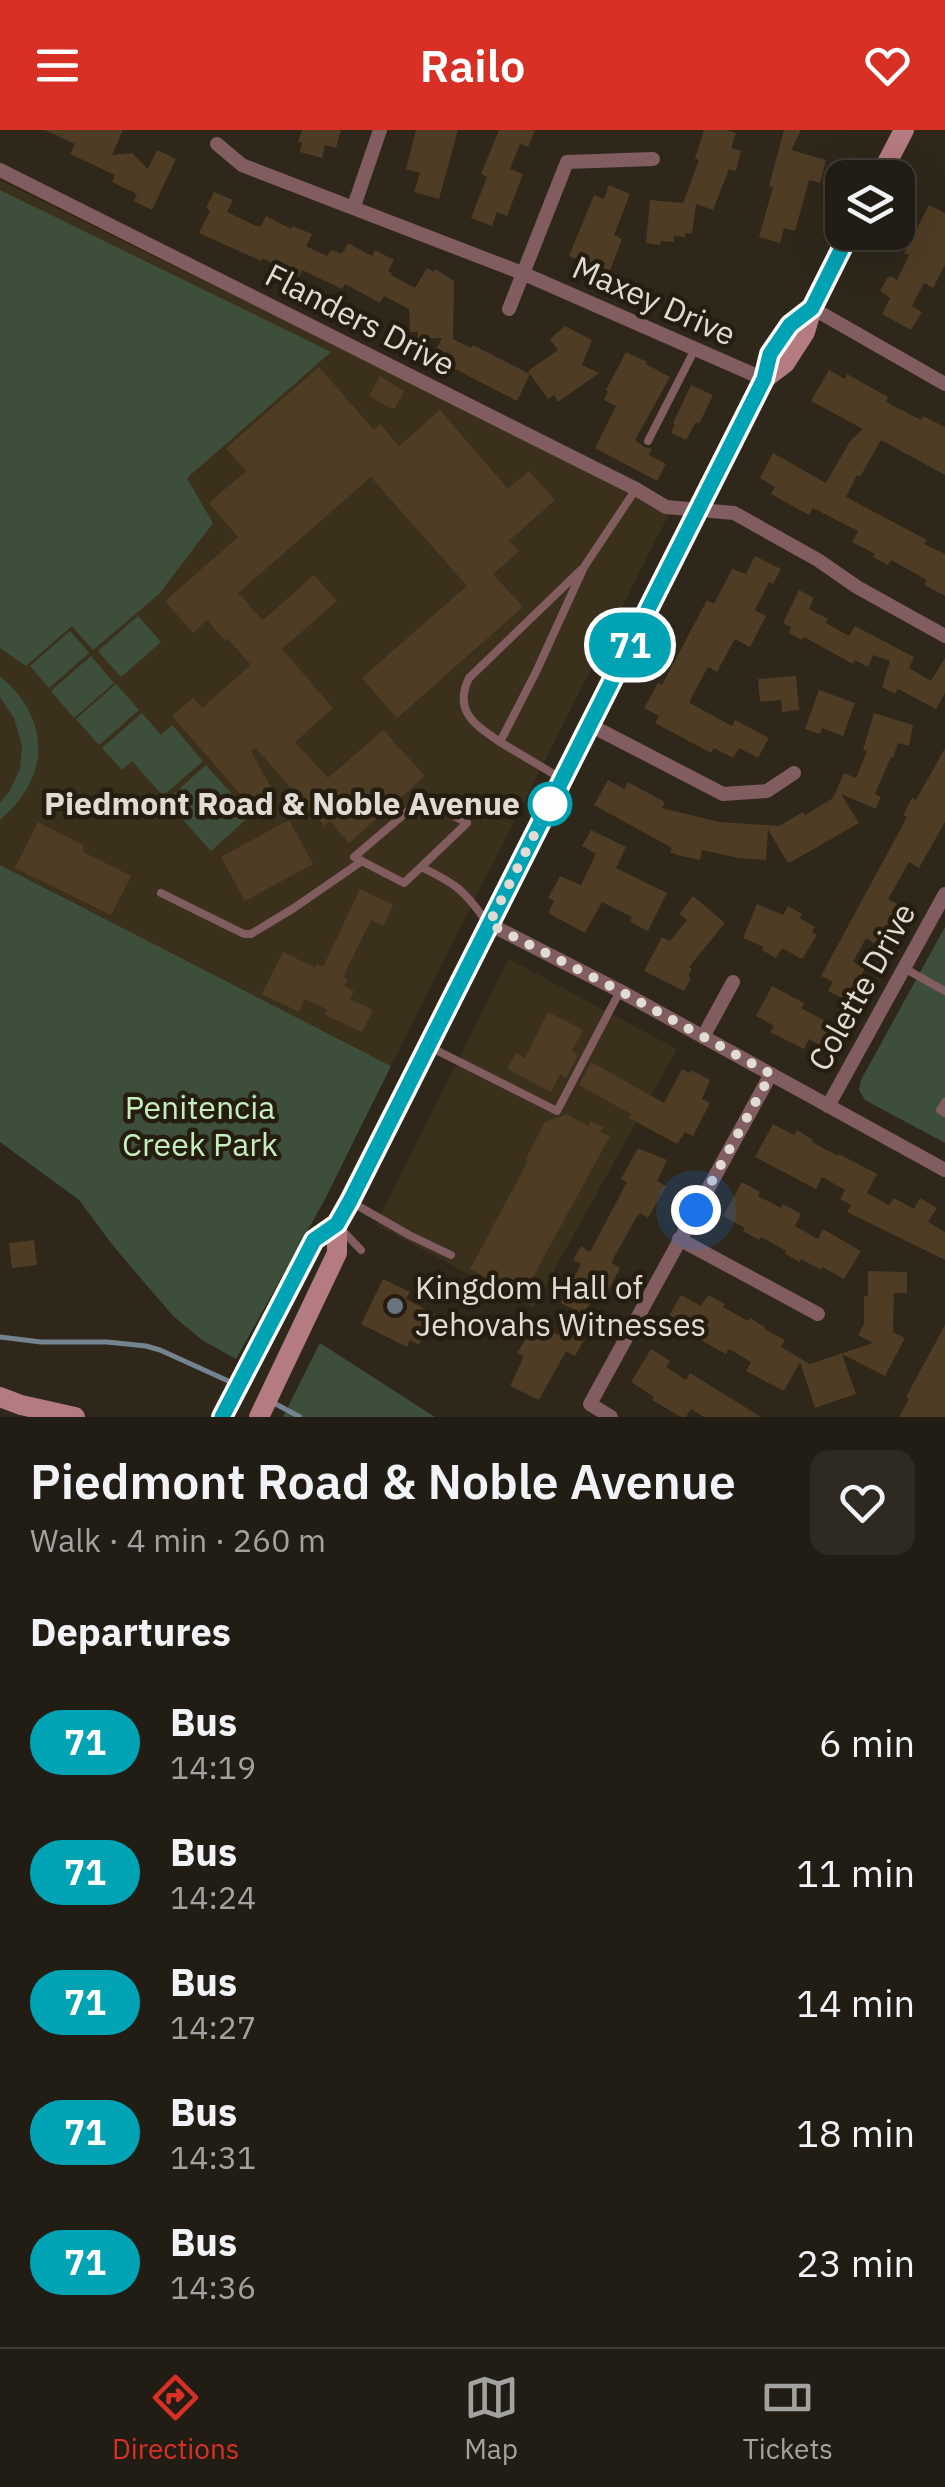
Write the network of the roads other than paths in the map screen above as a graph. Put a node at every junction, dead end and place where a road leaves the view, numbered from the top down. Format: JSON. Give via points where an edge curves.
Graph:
{"nodes":[{"id":1,"x":380,"y":130,"type":"edge"},
{"id":2,"x":904,"y":130,"type":"edge"},
{"id":3,"x":217,"y":144,"type":"dead end"},
{"id":4,"x":653,"y":159,"type":"dead end"},
{"id":5,"x":888,"y":160,"type":"edge"},
{"id":6,"x":0,"y":170,"type":"edge"},
{"id":7,"x":354,"y":206,"type":"junction"},
{"id":8,"x":841,"y":250,"type":"edge"},
{"id":9,"x":522,"y":272,"type":"junction"},
{"id":10,"x":812,"y":308,"type":"junction"},
{"id":11,"x":509,"y":309,"type":"dead end"},
{"id":12,"x":694,"y":349,"type":"junction"},
{"id":13,"x":764,"y":379,"type":"junction"},
{"id":14,"x":945,"y":384,"type":"edge"},
{"id":15,"x":648,"y":441,"type":"dead end"},
{"id":16,"x":636,"y":489,"type":"junction"},
{"id":17,"x":698,"y":510,"type":"junction"},
{"id":18,"x":584,"y":567,"type":"junction"},
{"id":19,"x":945,"y":636,"type":"edge"},
{"id":20,"x":590,"y":725,"type":"junction"},
{"id":21,"x":500,"y":742,"type":"junction"},
{"id":22,"x":794,"y":773,"type":"dead end"},
{"id":23,"x":562,"y":779,"type":"junction"},
{"id":24,"x":362,"y":860,"type":"junction"},
{"id":25,"x":421,"y":867,"type":"junction"},
{"id":26,"x":160,"y":892,"type":"dead end"},
{"id":27,"x":945,"y":894,"type":"edge"},
{"id":28,"x":489,"y":924,"type":"junction"},
{"id":29,"x":904,"y":968,"type":"junction"},
{"id":30,"x":733,"y":982,"type":"dead end"},
{"id":31,"x":620,"y":991,"type":"junction"},
{"id":32,"x":945,"y":991,"type":"edge"},
{"id":33,"x":703,"y":1036,"type":"junction"},
{"id":34,"x":427,"y":1046,"type":"junction"},
{"id":35,"x":771,"y":1074,"type":"junction"},
{"id":36,"x":945,"y":1102,"type":"edge"},
{"id":37,"x":828,"y":1106,"type":"junction"},
{"id":38,"x":945,"y":1113,"type":"edge"},
{"id":39,"x":945,"y":1170,"type":"edge"},
{"id":40,"x":350,"y":1201,"type":"junction"},
{"id":41,"x":337,"y":1224,"type":"junction"},
{"id":42,"x":679,"y":1239,"type":"junction"},
{"id":43,"x":361,"y":1250,"type":"dead end"},
{"id":44,"x":451,"y":1255,"type":"dead end"},
{"id":45,"x":818,"y":1314,"type":"dead end"},
{"id":46,"x":0,"y":1397,"type":"edge"},
{"id":47,"x":224,"y":1413,"type":"edge"},
{"id":48,"x":76,"y":1417,"type":"edge"},
{"id":49,"x":259,"y":1417,"type":"edge"},
{"id":50,"x":612,"y":1417,"type":"edge"}],
"edges":[{"from":1,"to":7,"type":"street"},
{"from":2,"to":5,"type":"main road"},
{"from":3,"to":7,"type":"street","name":"Maxey Drive","via":[[242,165]]},
{"from":4,"to":9,"type":"street","via":[[567,162]]},
{"from":6,"to":16,"type":"street","name":"Flanders Drive"},
{"from":7,"to":9,"type":"street","name":"Maxey Drive"},
{"from":8,"to":10,"type":"main road"},
{"from":9,"to":11,"type":"street","name":"Maxey Drive"},
{"from":9,"to":12,"type":"street","name":"Maxey Drive"},
{"from":10,"to":13,"type":"main road","via":[[770,354]]},
{"from":10,"to":14,"type":"street"},
{"from":12,"to":13,"type":"street","name":"Maxey Drive"},
{"from":12,"to":15,"type":"lane"},
{"from":13,"to":17,"type":"main road"},
{"from":16,"to":17,"type":"street","name":"Flanders Drive","via":[[666,507]]},
{"from":16,"to":18,"type":"lane"},
{"from":17,"to":19,"type":"street","name":"Flanders Drive","via":[[734,513]]},
{"from":17,"to":20,"type":"main road"},
{"from":18,"to":21,"type":"lane"},
{"from":18,"to":21,"type":"lane","via":[[465,685],[468,716]]},
{"from":20,"to":22,"type":"street","via":[[723,794],[767,792]]},
{"from":20,"to":23,"type":"main road"},
{"from":21,"to":23,"type":"lane"},
{"from":23,"to":28,"type":"main road"},
{"from":24,"to":25,"type":"lane","via":[[404,882]]},
{"from":24,"to":25,"type":"lane","via":[[354,856],[422,799],[467,823]]},
{"from":24,"to":26,"type":"lane","via":[[251,934]]},
{"from":25,"to":28,"type":"lane","via":[[454,882]]},
{"from":27,"to":29,"type":"street","name":"Colette Drive"},
{"from":28,"to":31,"type":"street"},
{"from":28,"to":34,"type":"main road"},
{"from":29,"to":32,"type":"lane"},
{"from":29,"to":37,"type":"street","name":"Colette Drive"},
{"from":30,"to":33,"type":"street"},
{"from":31,"to":33,"type":"street"},
{"from":31,"to":34,"type":"lane","via":[[558,1111]]},
{"from":33,"to":35,"type":"street"},
{"from":34,"to":40,"type":"main road"},
{"from":35,"to":37,"type":"street"},
{"from":35,"to":42,"type":"street"},
{"from":36,"to":38,"type":"lane"},
{"from":37,"to":39,"type":"street"},
{"from":40,"to":41,"type":"main road"},
{"from":40,"to":44,"type":"lane"},
{"from":41,"to":43,"type":"lane"},
{"from":41,"to":47,"type":"main road","via":[[314,1240]]},
{"from":41,"to":49,"type":"main road","via":[[338,1254]]},
{"from":42,"to":45,"type":"street"},
{"from":42,"to":50,"type":"street","via":[[590,1404]]},
{"from":46,"to":48,"type":"main road"}]}
